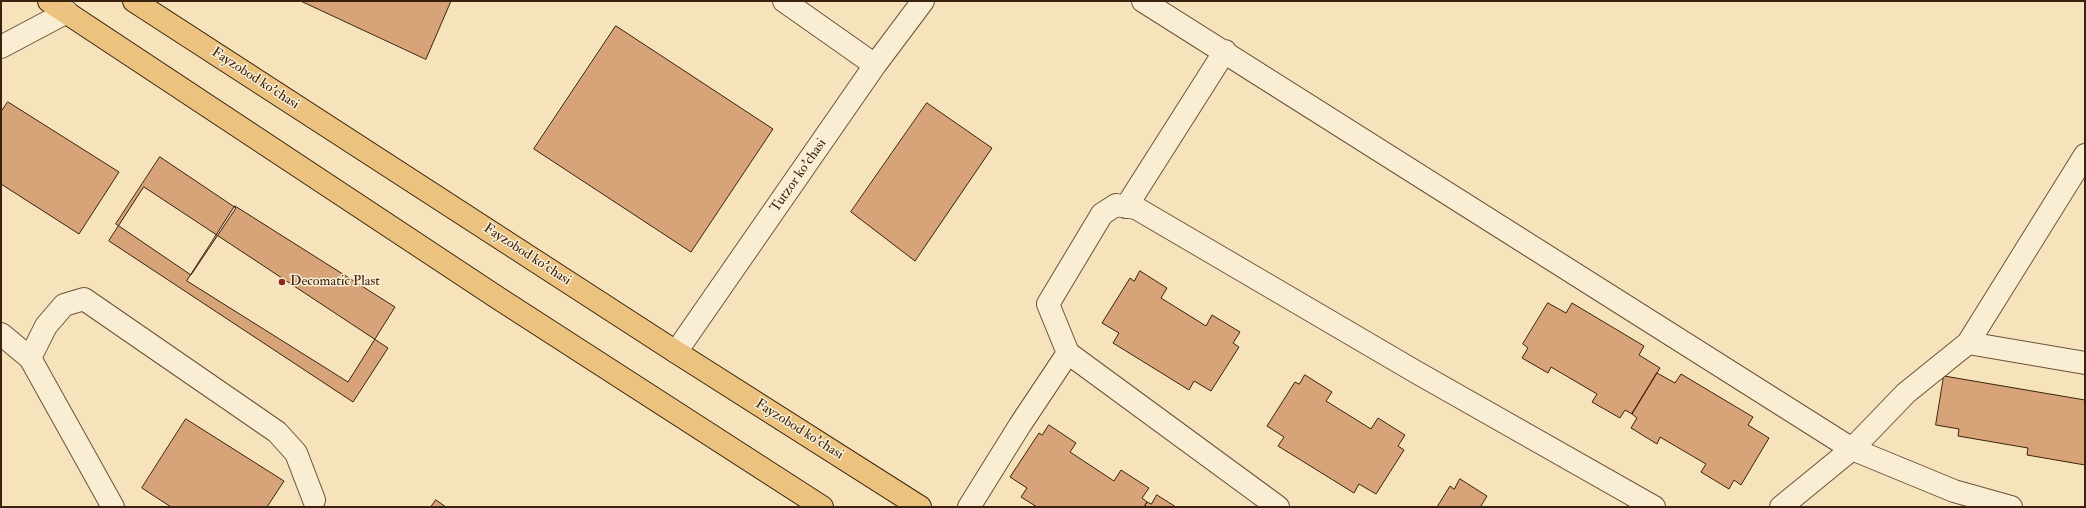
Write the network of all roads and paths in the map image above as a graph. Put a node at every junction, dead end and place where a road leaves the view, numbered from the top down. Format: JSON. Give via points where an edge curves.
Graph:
{"nodes":[{"id":1,"x":134,"y":1,"type":"edge"},
{"id":2,"x":784,"y":1,"type":"edge"},
{"id":3,"x":923,"y":1,"type":"edge"},
{"id":4,"x":1143,"y":1,"type":"edge"},
{"id":5,"x":58,"y":7,"type":"edge"},
{"id":6,"x":1,"y":47,"type":"edge"},
{"id":7,"x":1225,"y":52,"type":"junction"},
{"id":8,"x":875,"y":65,"type":"junction"},
{"id":9,"x":2085,"y":155,"type":"edge"},
{"id":10,"x":1126,"y":207,"type":"junction"},
{"id":11,"x":1,"y":334,"type":"edge"},
{"id":12,"x":1968,"y":343,"type":"junction"},
{"id":13,"x":676,"y":352,"type":"junction"},
{"id":14,"x":1068,"y":353,"type":"junction"},
{"id":15,"x":30,"y":358,"type":"junction"},
{"id":16,"x":2085,"y":363,"type":"edge"},
{"id":17,"x":1852,"y":449,"type":"junction"},
{"id":18,"x":314,"y":500,"type":"dead end"},
{"id":19,"x":113,"y":507,"type":"edge"},
{"id":20,"x":822,"y":507,"type":"edge"},
{"id":21,"x":920,"y":507,"type":"edge"},
{"id":22,"x":968,"y":507,"type":"edge"},
{"id":23,"x":1278,"y":507,"type":"edge"},
{"id":24,"x":1654,"y":507,"type":"edge"},
{"id":25,"x":1781,"y":507,"type":"edge"},
{"id":26,"x":2011,"y":507,"type":"edge"}],
"edges":[{"from":1,"to":13,"type":"main road","name":"Fayzobod ko'chasi"},
{"from":2,"to":8,"type":"street"},
{"from":3,"to":8,"type":"street","name":"Tutzor ko'chasi"},
{"from":4,"to":7,"type":"street"},
{"from":5,"to":6,"type":"street"},
{"from":5,"to":20,"type":"main road","via":[[498,298]]},
{"from":7,"to":10,"type":"street"},
{"from":7,"to":17,"type":"street"},
{"from":8,"to":13,"type":"street","name":"Tutzor ko'chasi"},
{"from":9,"to":12,"type":"street"},
{"from":10,"to":14,"type":"street","via":[[1116,205],[1102,214],[1048,304]]},
{"from":10,"to":24,"type":"street","via":[[1136,208],[1416,372]]},
{"from":11,"to":15,"type":"street"},
{"from":12,"to":16,"type":"street"},
{"from":12,"to":17,"type":"street","via":[[1906,393]]},
{"from":13,"to":21,"type":"main road","name":"Fayzobod ko'chasi"},
{"from":14,"to":22,"type":"street"},
{"from":14,"to":23,"type":"street"},
{"from":15,"to":18,"type":"street","via":[[46,326],[64,305],[84,299],[277,432],[296,453]]},
{"from":15,"to":19,"type":"street"},
{"from":17,"to":25,"type":"street"},
{"from":17,"to":26,"type":"street","via":[[1954,491]]}]}
